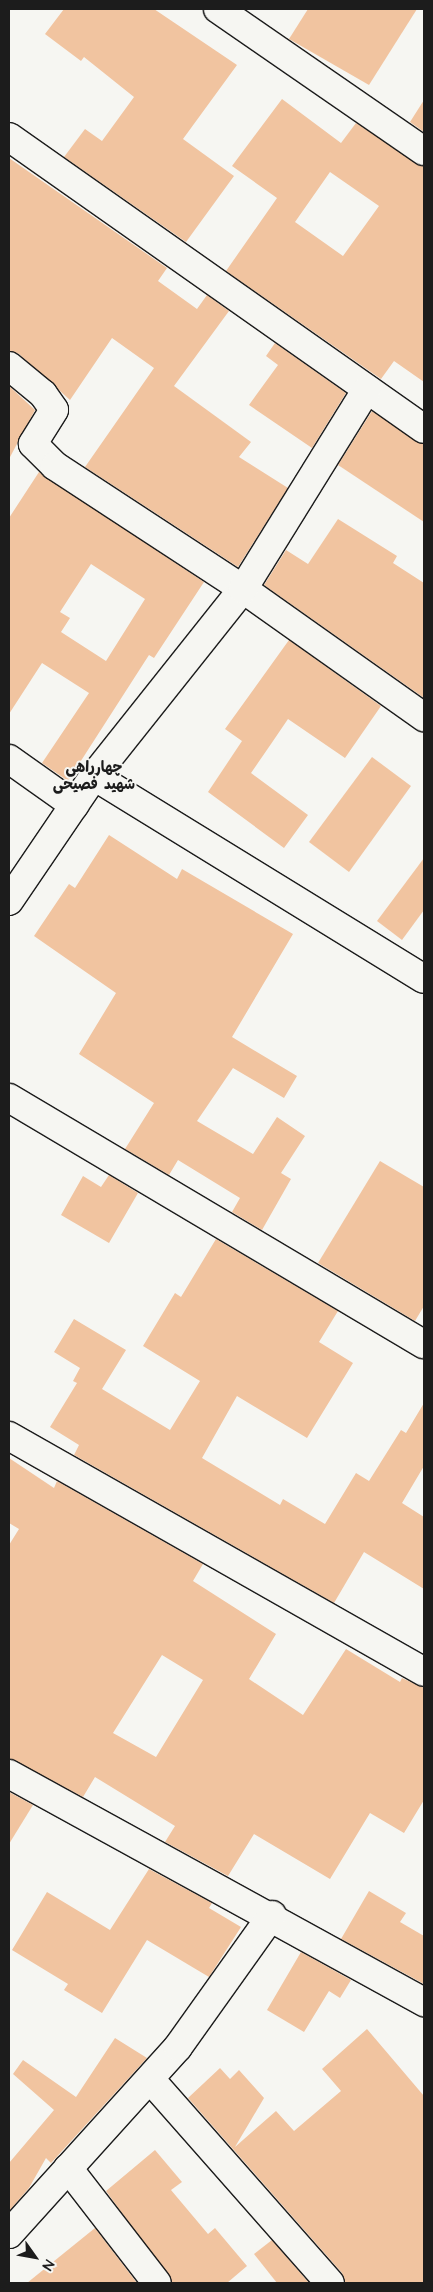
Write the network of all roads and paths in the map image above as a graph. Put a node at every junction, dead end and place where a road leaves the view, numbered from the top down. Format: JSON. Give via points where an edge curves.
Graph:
{"nodes":[{"id":1,"x":218,"y":9,"type":"edge"},
{"id":2,"x":9,"y":137,"type":"edge"},
{"id":3,"x":424,"y":152,"type":"edge"},
{"id":4,"x":9,"y":366,"type":"edge"},
{"id":5,"x":367,"y":389,"type":"junction"},
{"id":6,"x":424,"y":429,"type":"edge"},
{"id":7,"x":243,"y":589,"type":"junction"},
{"id":8,"x":424,"y":718,"type":"edge"},
{"id":9,"x":9,"y":759,"type":"edge"},
{"id":10,"x":94,"y":776,"type":"junction"},
{"id":11,"x":74,"y":805,"type":"junction"},
{"id":12,"x":9,"y":901,"type":"edge"},
{"id":13,"x":424,"y":979,"type":"edge"},
{"id":14,"x":9,"y":1098,"type":"edge"},
{"id":15,"x":424,"y":1344,"type":"edge"},
{"id":16,"x":9,"y":1436,"type":"edge"},
{"id":17,"x":424,"y":1672,"type":"edge"},
{"id":18,"x":9,"y":1774,"type":"edge"},
{"id":19,"x":272,"y":1915,"type":"junction"},
{"id":20,"x":424,"y":2002,"type":"edge"},
{"id":21,"x":150,"y":2078,"type":"junction"},
{"id":22,"x":68,"y":2168,"type":"junction"},
{"id":23,"x":9,"y":2234,"type":"edge"},
{"id":24,"x":156,"y":2283,"type":"edge"},
{"id":25,"x":330,"y":2283,"type":"edge"}],
"edges":[{"from":1,"to":3,"type":"street"},
{"from":2,"to":5,"type":"street"},
{"from":4,"to":7,"type":"street","via":[[43,394],[54,410],[33,444],[55,466]]},
{"from":5,"to":6,"type":"street"},
{"from":5,"to":7,"type":"street"},
{"from":7,"to":8,"type":"street"},
{"from":7,"to":10,"type":"street"},
{"from":9,"to":11,"type":"street"},
{"from":10,"to":11,"type":"street"},
{"from":10,"to":13,"type":"street"},
{"from":11,"to":12,"type":"street"},
{"from":14,"to":15,"type":"street"},
{"from":16,"to":17,"type":"street"},
{"from":18,"to":19,"type":"street"},
{"from":19,"to":20,"type":"street"},
{"from":19,"to":21,"type":"street","via":[[178,2047]]},
{"from":21,"to":22,"type":"street"},
{"from":21,"to":25,"type":"street"},
{"from":22,"to":23,"type":"street"},
{"from":22,"to":24,"type":"street"}]}
